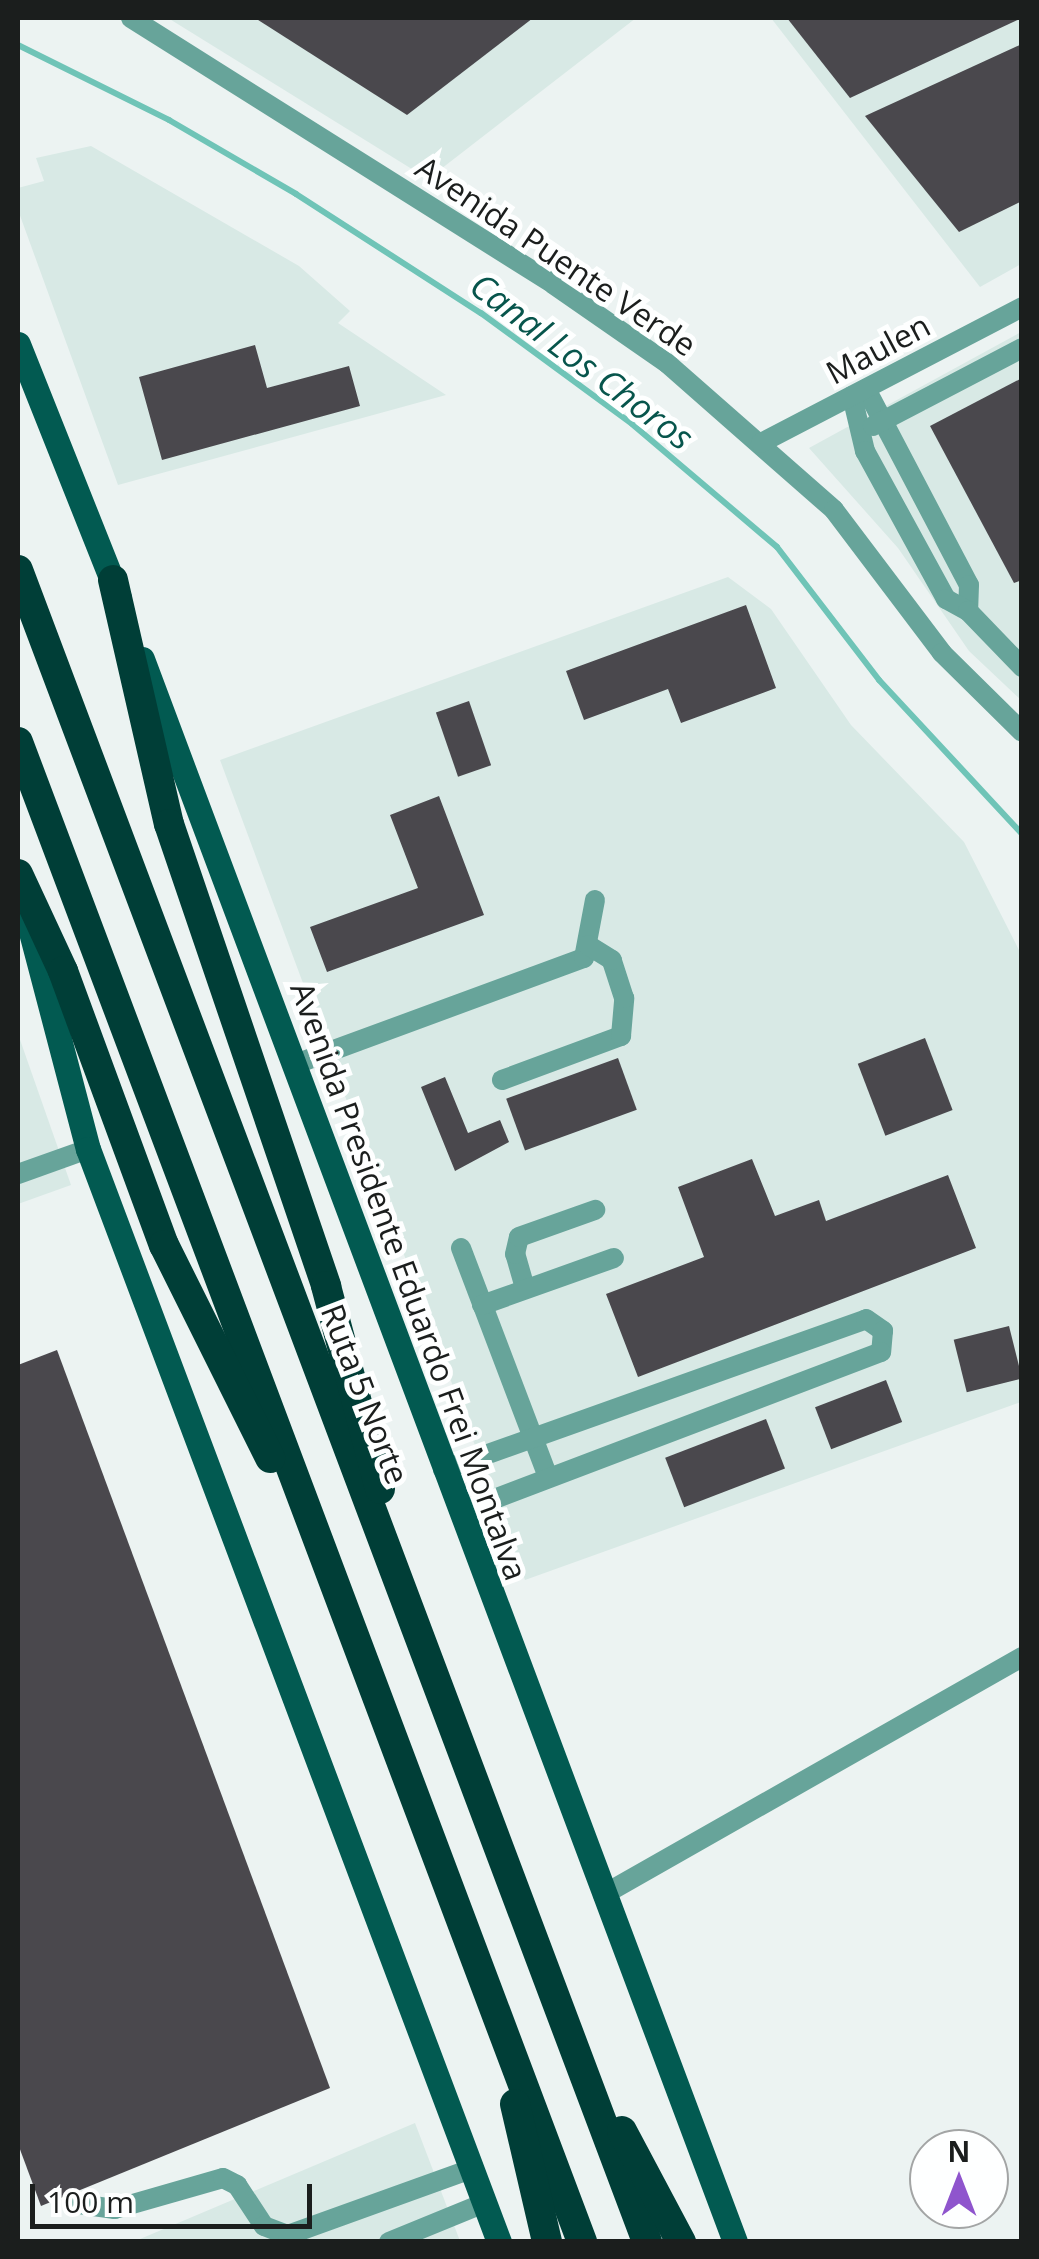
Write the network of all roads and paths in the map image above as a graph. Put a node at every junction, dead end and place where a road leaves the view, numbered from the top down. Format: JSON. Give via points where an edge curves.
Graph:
{"nodes":[{"id":1,"x":132,"y":18,"type":"edge"},
{"id":2,"x":1022,"y":307,"type":"edge"},
{"id":3,"x":18,"y":344,"type":"edge"},
{"id":4,"x":1022,"y":348,"type":"edge"},
{"id":5,"x":859,"y":392,"type":"junction"},
{"id":6,"x":883,"y":422,"type":"junction"},
{"id":7,"x":860,"y":432,"type":"junction"},
{"id":8,"x":761,"y":443,"type":"junction"},
{"id":9,"x":18,"y":570,"type":"edge"},
{"id":10,"x":112,"y":580,"type":"junction"},
{"id":11,"x":968,"y":611,"type":"junction"},
{"id":12,"x":1022,"y":668,"type":"edge"},
{"id":13,"x":1022,"y":732,"type":"edge"},
{"id":14,"x":18,"y":742,"type":"edge"},
{"id":15,"x":18,"y":874,"type":"edge"},
{"id":16,"x":18,"y":884,"type":"edge"},
{"id":17,"x":595,"y":900,"type":"dead end"},
{"id":18,"x":588,"y":945,"type":"junction"},
{"id":19,"x":293,"y":1065,"type":"junction"},
{"id":20,"x":502,"y":1080,"type":"dead end"},
{"id":21,"x":88,"y":1148,"type":"junction"},
{"id":22,"x":18,"y":1174,"type":"edge"},
{"id":23,"x":594,"y":1210,"type":"dead end"},
{"id":24,"x":461,"y":1248,"type":"dead end"},
{"id":25,"x":614,"y":1258,"type":"dead end"},
{"id":26,"x":525,"y":1288,"type":"junction"},
{"id":27,"x":482,"y":1305,"type":"junction"},
{"id":28,"x":536,"y":1440,"type":"junction"},
{"id":29,"x":444,"y":1470,"type":"junction"},
{"id":30,"x":547,"y":1474,"type":"junction"},
{"id":31,"x":460,"y":1512,"type":"junction"},
{"id":32,"x":319,"y":1544,"type":"junction"},
{"id":33,"x":404,"y":1595,"type":"junction"},
{"id":34,"x":1022,"y":1657,"type":"edge"},
{"id":35,"x":603,"y":1895,"type":"junction"},
{"id":36,"x":496,"y":2013,"type":"junction"},
{"id":37,"x":562,"y":2018,"type":"junction"},
{"id":38,"x":471,"y":2169,"type":"junction"},
{"id":39,"x":484,"y":2203,"type":"junction"},
{"id":40,"x":78,"y":2204,"type":"dead end"},
{"id":41,"x":394,"y":2240,"type":"edge"},
{"id":42,"x":499,"y":2242,"type":"edge"},
{"id":43,"x":547,"y":2242,"type":"edge"},
{"id":44,"x":582,"y":2242,"type":"edge"},
{"id":45,"x":647,"y":2242,"type":"edge"},
{"id":46,"x":681,"y":2242,"type":"edge"},
{"id":47,"x":735,"y":2242,"type":"edge"}],
"edges":[{"from":1,"to":8,"type":"street","name":"Avenida Puente Verde","via":[[600,314]]},
{"from":2,"to":5,"type":"street","name":"Maulen"},
{"from":3,"to":10,"type":"main road","name":"Avenida Presidente Eduardo Frei Montalva"},
{"from":4,"to":6,"type":"street"},
{"from":5,"to":6,"type":"street"},
{"from":5,"to":7,"type":"street"},
{"from":5,"to":8,"type":"street","name":"Maulen"},
{"from":6,"to":7,"type":"street"},
{"from":6,"to":11,"type":"street","via":[[968,585]]},
{"from":7,"to":11,"type":"street","via":[[946,599]]},
{"from":8,"to":13,"type":"street","name":"Avenida Puente Verde","via":[[834,510],[942,653]]},
{"from":9,"to":33,"type":"highway","name":"Ruta 5 Norte"},
{"from":10,"to":19,"type":"main road","name":"Avenida Presidente Eduardo Frei Montalva"},
{"from":10,"to":33,"type":"highway","via":[[169,824],[326,1286]]},
{"from":11,"to":12,"type":"street"},
{"from":14,"to":32,"type":"highway"},
{"from":15,"to":32,"type":"highway","via":[[69,985],[164,1245]]},
{"from":16,"to":21,"type":"main road"},
{"from":17,"to":18,"type":"street"},
{"from":18,"to":19,"type":"street","via":[[584,958],[561,969]]},
{"from":18,"to":20,"type":"street","via":[[612,960],[624,998],[622,1036]]},
{"from":19,"to":29,"type":"main road","name":"Avenida Presidente Eduardo Frei Montalva"},
{"from":21,"to":22,"type":"street"},
{"from":21,"to":38,"type":"main road"},
{"from":23,"to":26,"type":"street","via":[[518,1237],[515,1254]]},
{"from":24,"to":27,"type":"street"},
{"from":25,"to":26,"type":"street"},
{"from":26,"to":27,"type":"street"},
{"from":27,"to":28,"type":"street"},
{"from":28,"to":29,"type":"street"},
{"from":28,"to":30,"type":"street"},
{"from":28,"to":30,"type":"street","via":[[866,1319],[883,1332],[880,1352]]},
{"from":29,"to":31,"type":"main road","name":"Avenida Presidente Eduardo Frei Montalva"},
{"from":30,"to":31,"type":"street"},
{"from":31,"to":35,"type":"main road","name":"Avenida Presidente Eduardo Frei Montalva"},
{"from":32,"to":36,"type":"highway"},
{"from":33,"to":37,"type":"highway","name":"Ruta 5 Norte"},
{"from":34,"to":35,"type":"street"},
{"from":35,"to":47,"type":"main road","name":"Avenida Presidente Eduardo Frei Montalva"},
{"from":36,"to":43,"type":"highway"},
{"from":36,"to":44,"type":"highway"},
{"from":37,"to":45,"type":"highway","name":"Ruta 5 Norte"},
{"from":37,"to":46,"type":"highway"},
{"from":38,"to":39,"type":"main road"},
{"from":38,"to":40,"type":"street","via":[[288,2236],[264,2226],[237,2186],[223,2178],[115,2209]]},
{"from":39,"to":41,"type":"street"},
{"from":39,"to":42,"type":"main road"}]}
